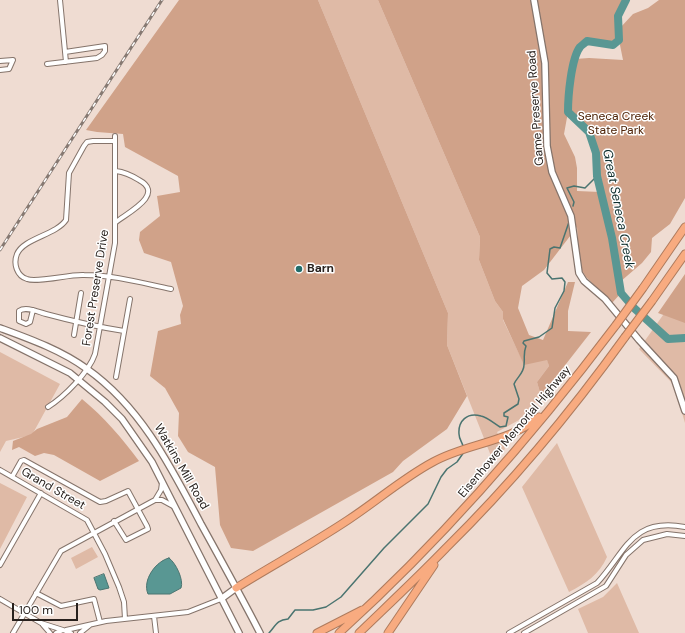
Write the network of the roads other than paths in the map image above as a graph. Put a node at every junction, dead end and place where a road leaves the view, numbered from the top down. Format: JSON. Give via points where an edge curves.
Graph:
{"nodes":[{"id":1,"x":60,"y":0,"type":"edge"},
{"id":2,"x":534,"y":0,"type":"edge"},
{"id":3,"x":65,"y":52,"type":"junction"},
{"id":4,"x":0,"y":61,"type":"edge"},
{"id":5,"x":66,"y":62,"type":"junction"},
{"id":6,"x":46,"y":64,"type":"dead end"},
{"id":7,"x":0,"y":70,"type":"edge"},
{"id":8,"x":116,"y":172,"type":"junction"},
{"id":9,"x":116,"y":222,"type":"junction"},
{"id":10,"x":685,"y":227,"type":"edge"},
{"id":11,"x":685,"y":254,"type":"edge"},
{"id":12,"x":109,"y":277,"type":"junction"},
{"id":13,"x":171,"y":289,"type":"dead end"},
{"id":14,"x":81,"y":293,"type":"dead end"},
{"id":15,"x":130,"y":299,"type":"dead end"},
{"id":16,"x":33,"y":310,"type":"dead end"},
{"id":17,"x":76,"y":322,"type":"junction"},
{"id":18,"x":100,"y":327,"type":"junction"},
{"id":19,"x":0,"y":328,"type":"edge"},
{"id":20,"x":124,"y":331,"type":"junction"},
{"id":21,"x":74,"y":335,"type":"dead end"},
{"id":22,"x":0,"y":338,"type":"edge"},
{"id":23,"x":87,"y":369,"type":"junction"},
{"id":24,"x":116,"y":377,"type":"dead end"},
{"id":25,"x":78,"y":379,"type":"junction"},
{"id":26,"x":553,"y":405,"type":"junction"},
{"id":27,"x":48,"y":407,"type":"dead end"},
{"id":28,"x":685,"y":411,"type":"edge"},
{"id":29,"x":0,"y":470,"type":"edge"},
{"id":30,"x":12,"y":477,"type":"junction"},
{"id":31,"x":162,"y":480,"type":"junction"},
{"id":32,"x":41,"y":493,"type":"junction"},
{"id":33,"x":155,"y":500,"type":"junction"},
{"id":34,"x":175,"y":507,"type":"junction"},
{"id":35,"x":138,"y":508,"type":"junction"},
{"id":36,"x":114,"y":521,"type":"junction"},
{"id":37,"x":685,"y":527,"type":"edge"},
{"id":38,"x":94,"y":532,"type":"junction"},
{"id":39,"x":685,"y":536,"type":"edge"},
{"id":40,"x":447,"y":548,"type":"junction"},
{"id":41,"x":0,"y":565,"type":"edge"},
{"id":42,"x":236,"y":588,"type":"junction"},
{"id":43,"x":36,"y":593,"type":"junction"},
{"id":44,"x":0,"y":599,"type":"edge"},
{"id":45,"x":221,"y":599,"type":"junction"},
{"id":46,"x":367,"y":608,"type":"junction"},
{"id":47,"x":24,"y":613,"type":"junction"},
{"id":48,"x":154,"y":616,"type":"junction"},
{"id":49,"x":125,"y":619,"type":"junction"},
{"id":50,"x":100,"y":622,"type":"junction"},
{"id":51,"x":41,"y":623,"type":"junction"},
{"id":52,"x":92,"y":623,"type":"junction"},
{"id":53,"x":65,"y":630,"type":"junction"},
{"id":54,"x":13,"y":633,"type":"edge"},
{"id":55,"x":50,"y":633,"type":"edge"},
{"id":56,"x":56,"y":633,"type":"edge"},
{"id":57,"x":71,"y":633,"type":"edge"},
{"id":58,"x":80,"y":633,"type":"edge"},
{"id":59,"x":156,"y":633,"type":"edge"},
{"id":60,"x":239,"y":633,"type":"edge"},
{"id":61,"x":260,"y":633,"type":"edge"},
{"id":62,"x":317,"y":633,"type":"edge"},
{"id":63,"x":340,"y":633,"type":"edge"},
{"id":64,"x":359,"y":633,"type":"edge"},
{"id":65,"x":388,"y":633,"type":"edge"},
{"id":66,"x":509,"y":633,"type":"edge"},
{"id":67,"x":524,"y":633,"type":"edge"}],
"edges":[{"from":1,"to":3,"type":"street"},
{"from":2,"to":28,"type":"main road","name":"Game Preserve Road","via":[[545,63],[547,146],[558,191],[571,216],[579,273],[674,378]]},
{"from":3,"to":5,"type":"street"},
{"from":3,"to":5,"type":"street","via":[[105,46],[102,55],[97,58]]},
{"from":4,"to":7,"type":"street","via":[[13,60],[10,69]]},
{"from":5,"to":6,"type":"street"},
{"from":8,"to":9,"type":"street","name":"Forest Preserve Drive"},
{"from":8,"to":9,"type":"street","via":[[126,172],[144,183],[149,192],[146,199]]},
{"from":8,"to":12,"type":"street","name":"Forest Preserve Drive","via":[[115,138],[93,140],[86,144],[69,173],[66,220],[22,248],[15,262],[16,270],[30,280],[74,275]]},
{"from":9,"to":12,"type":"street","name":"Forest Preserve Drive"},
{"from":10,"to":26,"type":"highway","name":"Eisenhower Memorial Highway","bridge":true,"via":[[616,325]]},
{"from":11,"to":40,"type":"highway","bridge":true,"via":[[589,387],[522,467]]},
{"from":12,"to":13,"type":"street"},
{"from":12,"to":18,"type":"street","name":"Forest Preserve Drive"},
{"from":14,"to":17,"type":"street"},
{"from":15,"to":20,"type":"street"},
{"from":16,"to":17,"type":"street"},
{"from":17,"to":18,"type":"street"},
{"from":17,"to":21,"type":"street"},
{"from":18,"to":20,"type":"street"},
{"from":18,"to":23,"type":"street","name":"Forest Preserve Drive","via":[[95,354]]},
{"from":19,"to":23,"type":"main road","name":"Watkins Mill Road","via":[[40,343]]},
{"from":20,"to":24,"type":"street"},
{"from":22,"to":25,"type":"main road","name":"Watkins Mill Road"},
{"from":23,"to":25,"type":"street","name":"Forest Preserve Drive"},
{"from":23,"to":42,"type":"main road","name":"Watkins Mill Road","via":[[114,391],[157,444]]},
{"from":25,"to":27,"type":"street","name":"Forest Preserve Drive"},
{"from":25,"to":31,"type":"main road","name":"Watkins Mill Road","via":[[122,420],[142,446]]},
{"from":26,"to":42,"type":"highway","via":[[528,426],[505,437],[441,457],[413,473],[331,531]]},
{"from":26,"to":46,"type":"highway","name":"Eisenhower Memorial Highway","via":[[451,523]]},
{"from":29,"to":30,"type":"street","name":"Grand Street"},
{"from":30,"to":32,"type":"street","name":"Grand Street"},
{"from":30,"to":35,"type":"street","via":[[20,461],[26,460],[100,502],[128,491]]},
{"from":31,"to":33,"type":"street","via":[[161,490]]},
{"from":31,"to":34,"type":"main road","name":"Watkins Mill Road"},
{"from":32,"to":38,"type":"street","name":"Grand Street","via":[[85,518]]},
{"from":32,"to":41,"type":"street"},
{"from":33,"to":34,"type":"street","via":[[162,500]]},
{"from":33,"to":35,"type":"street"},
{"from":34,"to":45,"type":"main road","name":"Watkins Mill Road"},
{"from":35,"to":36,"type":"street"},
{"from":35,"to":36,"type":"street","via":[[148,529],[129,540],[124,538]]},
{"from":36,"to":38,"type":"street"},
{"from":37,"to":66,"type":"street","via":[[661,526],[644,530],[623,547],[607,573],[597,583]]},
{"from":38,"to":43,"type":"street","via":[[60,551]]},
{"from":38,"to":49,"type":"street","name":"Grand Street","via":[[121,592]]},
{"from":39,"to":67,"type":"street","via":[[667,534],[643,540],[626,555],[606,586]]},
{"from":40,"to":64,"type":"highway"},
{"from":40,"to":65,"type":"highway"},
{"from":42,"to":45,"type":"main road"},
{"from":42,"to":61,"type":"main road","name":"Watkins Mill Road"},
{"from":43,"to":47,"type":"street"},
{"from":43,"to":50,"type":"street","via":[[61,606],[94,599]]},
{"from":44,"to":47,"type":"street"},
{"from":45,"to":48,"type":"street","via":[[188,612]]},
{"from":45,"to":60,"type":"main road","name":"Watkins Mill Road"},
{"from":46,"to":62,"type":"highway"},
{"from":46,"to":63,"type":"highway","name":"Eisenhower Memorial Highway"},
{"from":47,"to":51,"type":"street"},
{"from":47,"to":54,"type":"street"},
{"from":48,"to":49,"type":"street"},
{"from":48,"to":59,"type":"street"},
{"from":49,"to":50,"type":"street"},
{"from":50,"to":52,"type":"street"},
{"from":51,"to":53,"type":"street"},
{"from":51,"to":55,"type":"street"},
{"from":52,"to":53,"type":"street"},
{"from":52,"to":58,"type":"street"},
{"from":53,"to":56,"type":"street"},
{"from":53,"to":57,"type":"street"}]}
